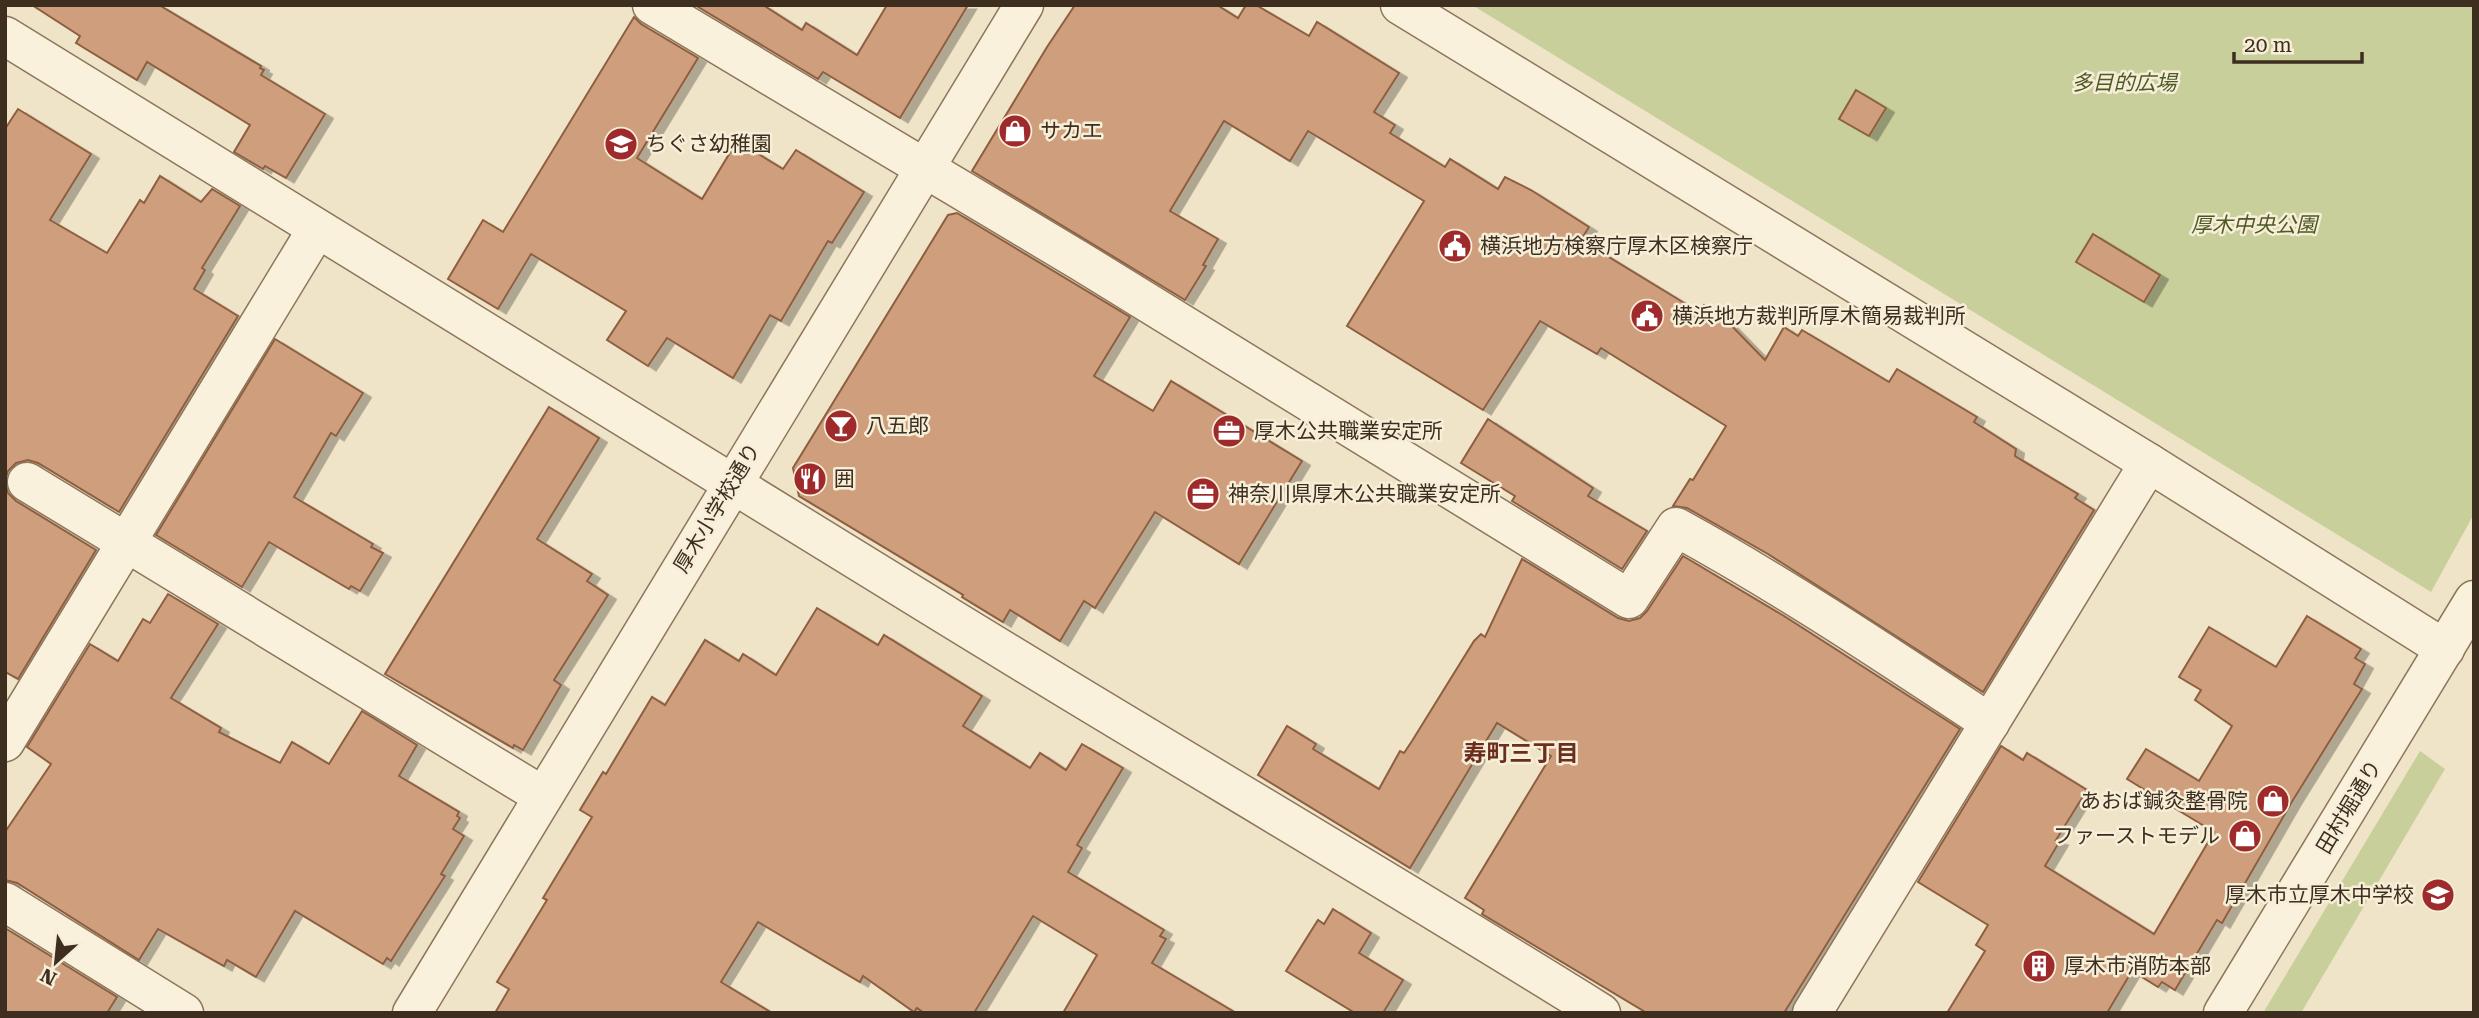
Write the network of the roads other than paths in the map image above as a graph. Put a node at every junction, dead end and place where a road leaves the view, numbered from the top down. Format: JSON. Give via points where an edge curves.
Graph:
{"nodes":[{"id":1,"x":652,"y":5,"type":"edge"},
{"id":2,"x":1024,"y":5,"type":"edge"},
{"id":3,"x":1400,"y":5,"type":"edge"},
{"id":4,"x":5,"y":36,"type":"edge"},
{"id":5,"x":925,"y":167,"type":"junction"},
{"id":6,"x":317,"y":229,"type":"junction"},
{"id":7,"x":2148,"y":463,"type":"junction"},
{"id":8,"x":27,"y":482,"type":"dead end"},
{"id":9,"x":732,"y":484,"type":"junction"},
{"id":10,"x":127,"y":542,"type":"junction"},
{"id":11,"x":2474,"y":600,"type":"edge"},
{"id":12,"x":2445,"y":649,"type":"junction"},
{"id":13,"x":1990,"y":723,"type":"junction"},
{"id":14,"x":5,"y":741,"type":"edge"},
{"id":15,"x":542,"y":796,"type":"junction"},
{"id":16,"x":5,"y":902,"type":"edge"},
{"id":17,"x":184,"y":1013,"type":"edge"},
{"id":18,"x":412,"y":1013,"type":"edge"},
{"id":19,"x":1601,"y":1013,"type":"edge"},
{"id":20,"x":1812,"y":1013,"type":"edge"},
{"id":21,"x":2223,"y":1013,"type":"edge"}],
"edges":[{"from":1,"to":5,"type":"street"},
{"from":2,"to":5,"type":"street","name":"厚木小学校通り"},
{"from":3,"to":7,"type":"street"},
{"from":4,"to":6,"type":"street"},
{"from":5,"to":9,"type":"street","name":"厚木小学校通り"},
{"from":5,"to":13,"type":"street","via":[[1629,599],[1676,527],[1748,566]]},
{"from":6,"to":9,"type":"street"},
{"from":6,"to":10,"type":"street"},
{"from":7,"to":12,"type":"street"},
{"from":7,"to":13,"type":"street"},
{"from":8,"to":10,"type":"street"},
{"from":9,"to":15,"type":"street","name":"厚木小学校通り"},
{"from":9,"to":19,"type":"street"},
{"from":10,"to":14,"type":"street"},
{"from":10,"to":15,"type":"street"},
{"from":11,"to":12,"type":"street","name":"田村堀通り"},
{"from":12,"to":21,"type":"street","name":"田村堀通り"},
{"from":13,"to":20,"type":"street"},
{"from":15,"to":18,"type":"street","name":"厚木小学校通り"},
{"from":16,"to":17,"type":"street"}]}
